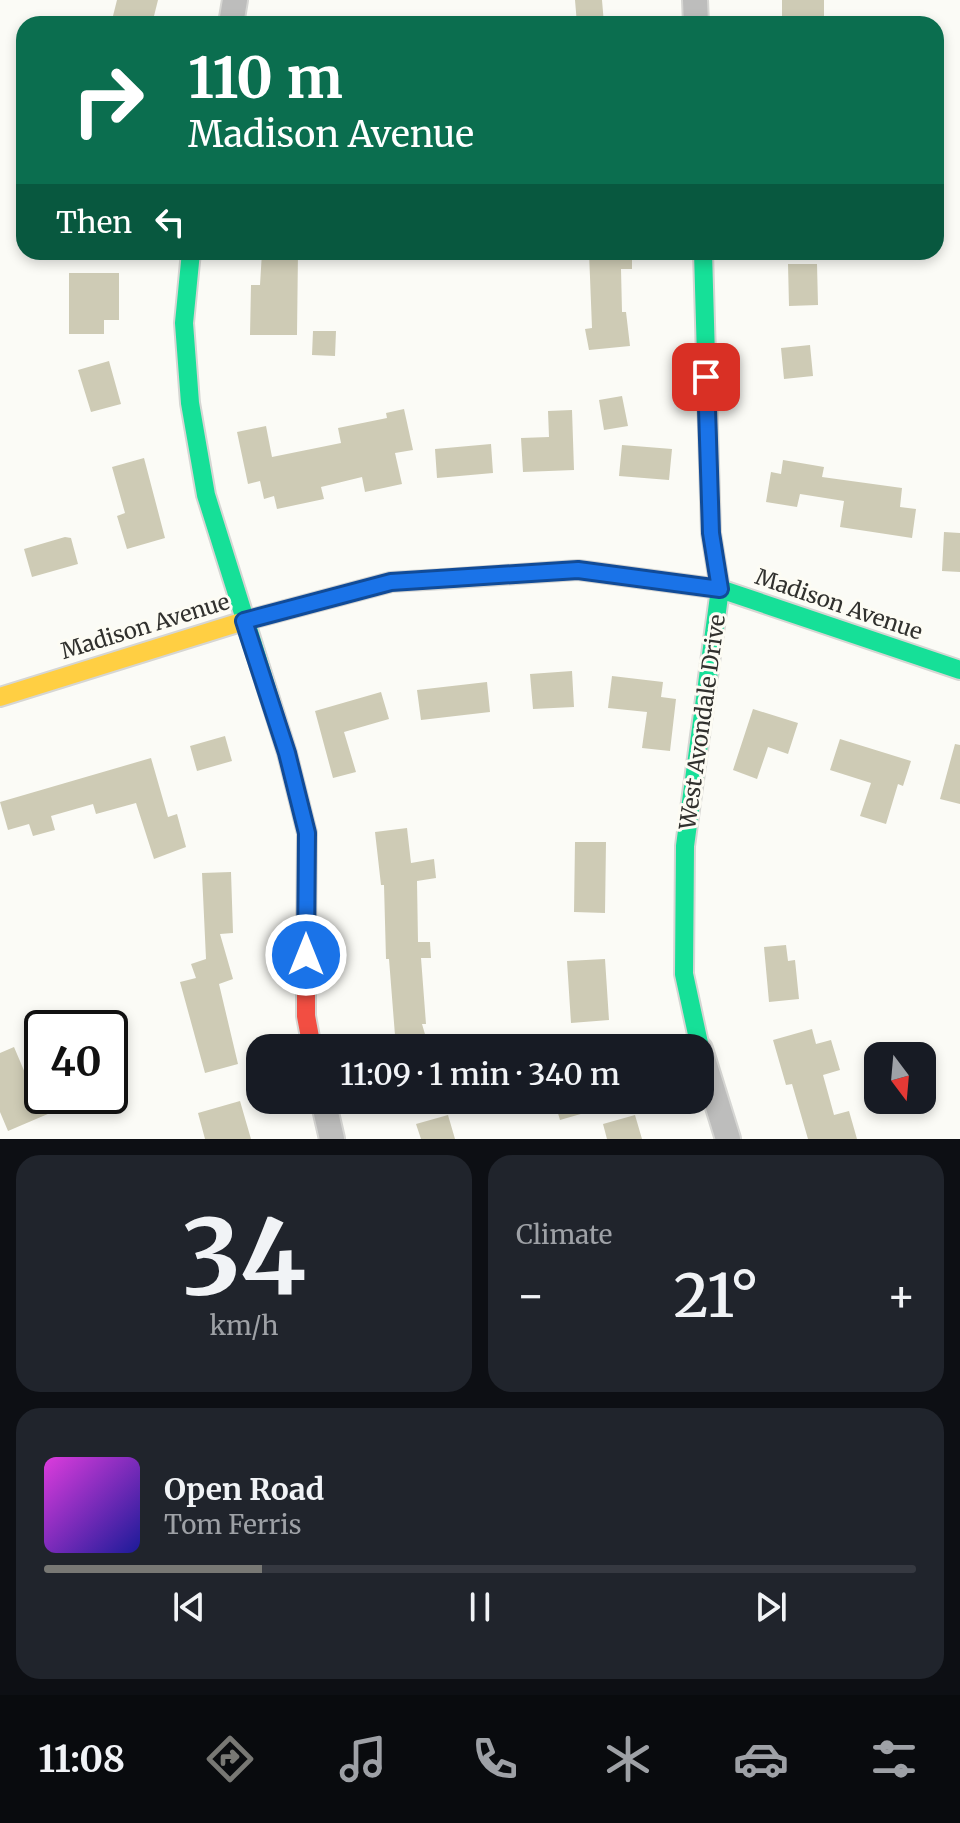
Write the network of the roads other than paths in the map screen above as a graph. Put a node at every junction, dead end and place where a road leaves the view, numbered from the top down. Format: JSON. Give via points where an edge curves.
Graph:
{"nodes":[{"id":1,"x":190,"y":260,"type":"edge"},
{"id":2,"x":703,"y":260,"type":"edge"},
{"id":3,"x":720,"y":589,"type":"junction"},
{"id":4,"x":244,"y":621,"type":"junction"},
{"id":5,"x":960,"y":670,"type":"edge"},
{"id":6,"x":0,"y":697,"type":"edge"},
{"id":7,"x":309,"y":1034,"type":"edge"},
{"id":8,"x":697,"y":1034,"type":"edge"},
{"id":9,"x":714,"y":1094,"type":"edge"},
{"id":10,"x":326,"y":1114,"type":"edge"},
{"id":11,"x":332,"y":1139,"type":"edge"},
{"id":12,"x":728,"y":1139,"type":"edge"}],
"edges":[{"from":1,"to":4,"type":"street","via":[[184,323],[190,403],[206,495]]},
{"from":2,"to":3,"type":"street","name":"West Avondale Drive","via":[[711,533]]},
{"from":3,"to":4,"type":"street","name":"Madison Avenue","via":[[578,570],[391,582]]},
{"from":3,"to":5,"type":"street","name":"Madison Avenue"},
{"from":3,"to":8,"type":"street","name":"West Avondale Drive","via":[[685,846],[684,974]]},
{"from":4,"to":6,"type":"street","name":"Madison Avenue"},
{"from":4,"to":7,"type":"street","via":[[307,833]]},
{"from":9,"to":12,"type":"street","name":"West Avondale Drive"},
{"from":10,"to":11,"type":"street"}]}
